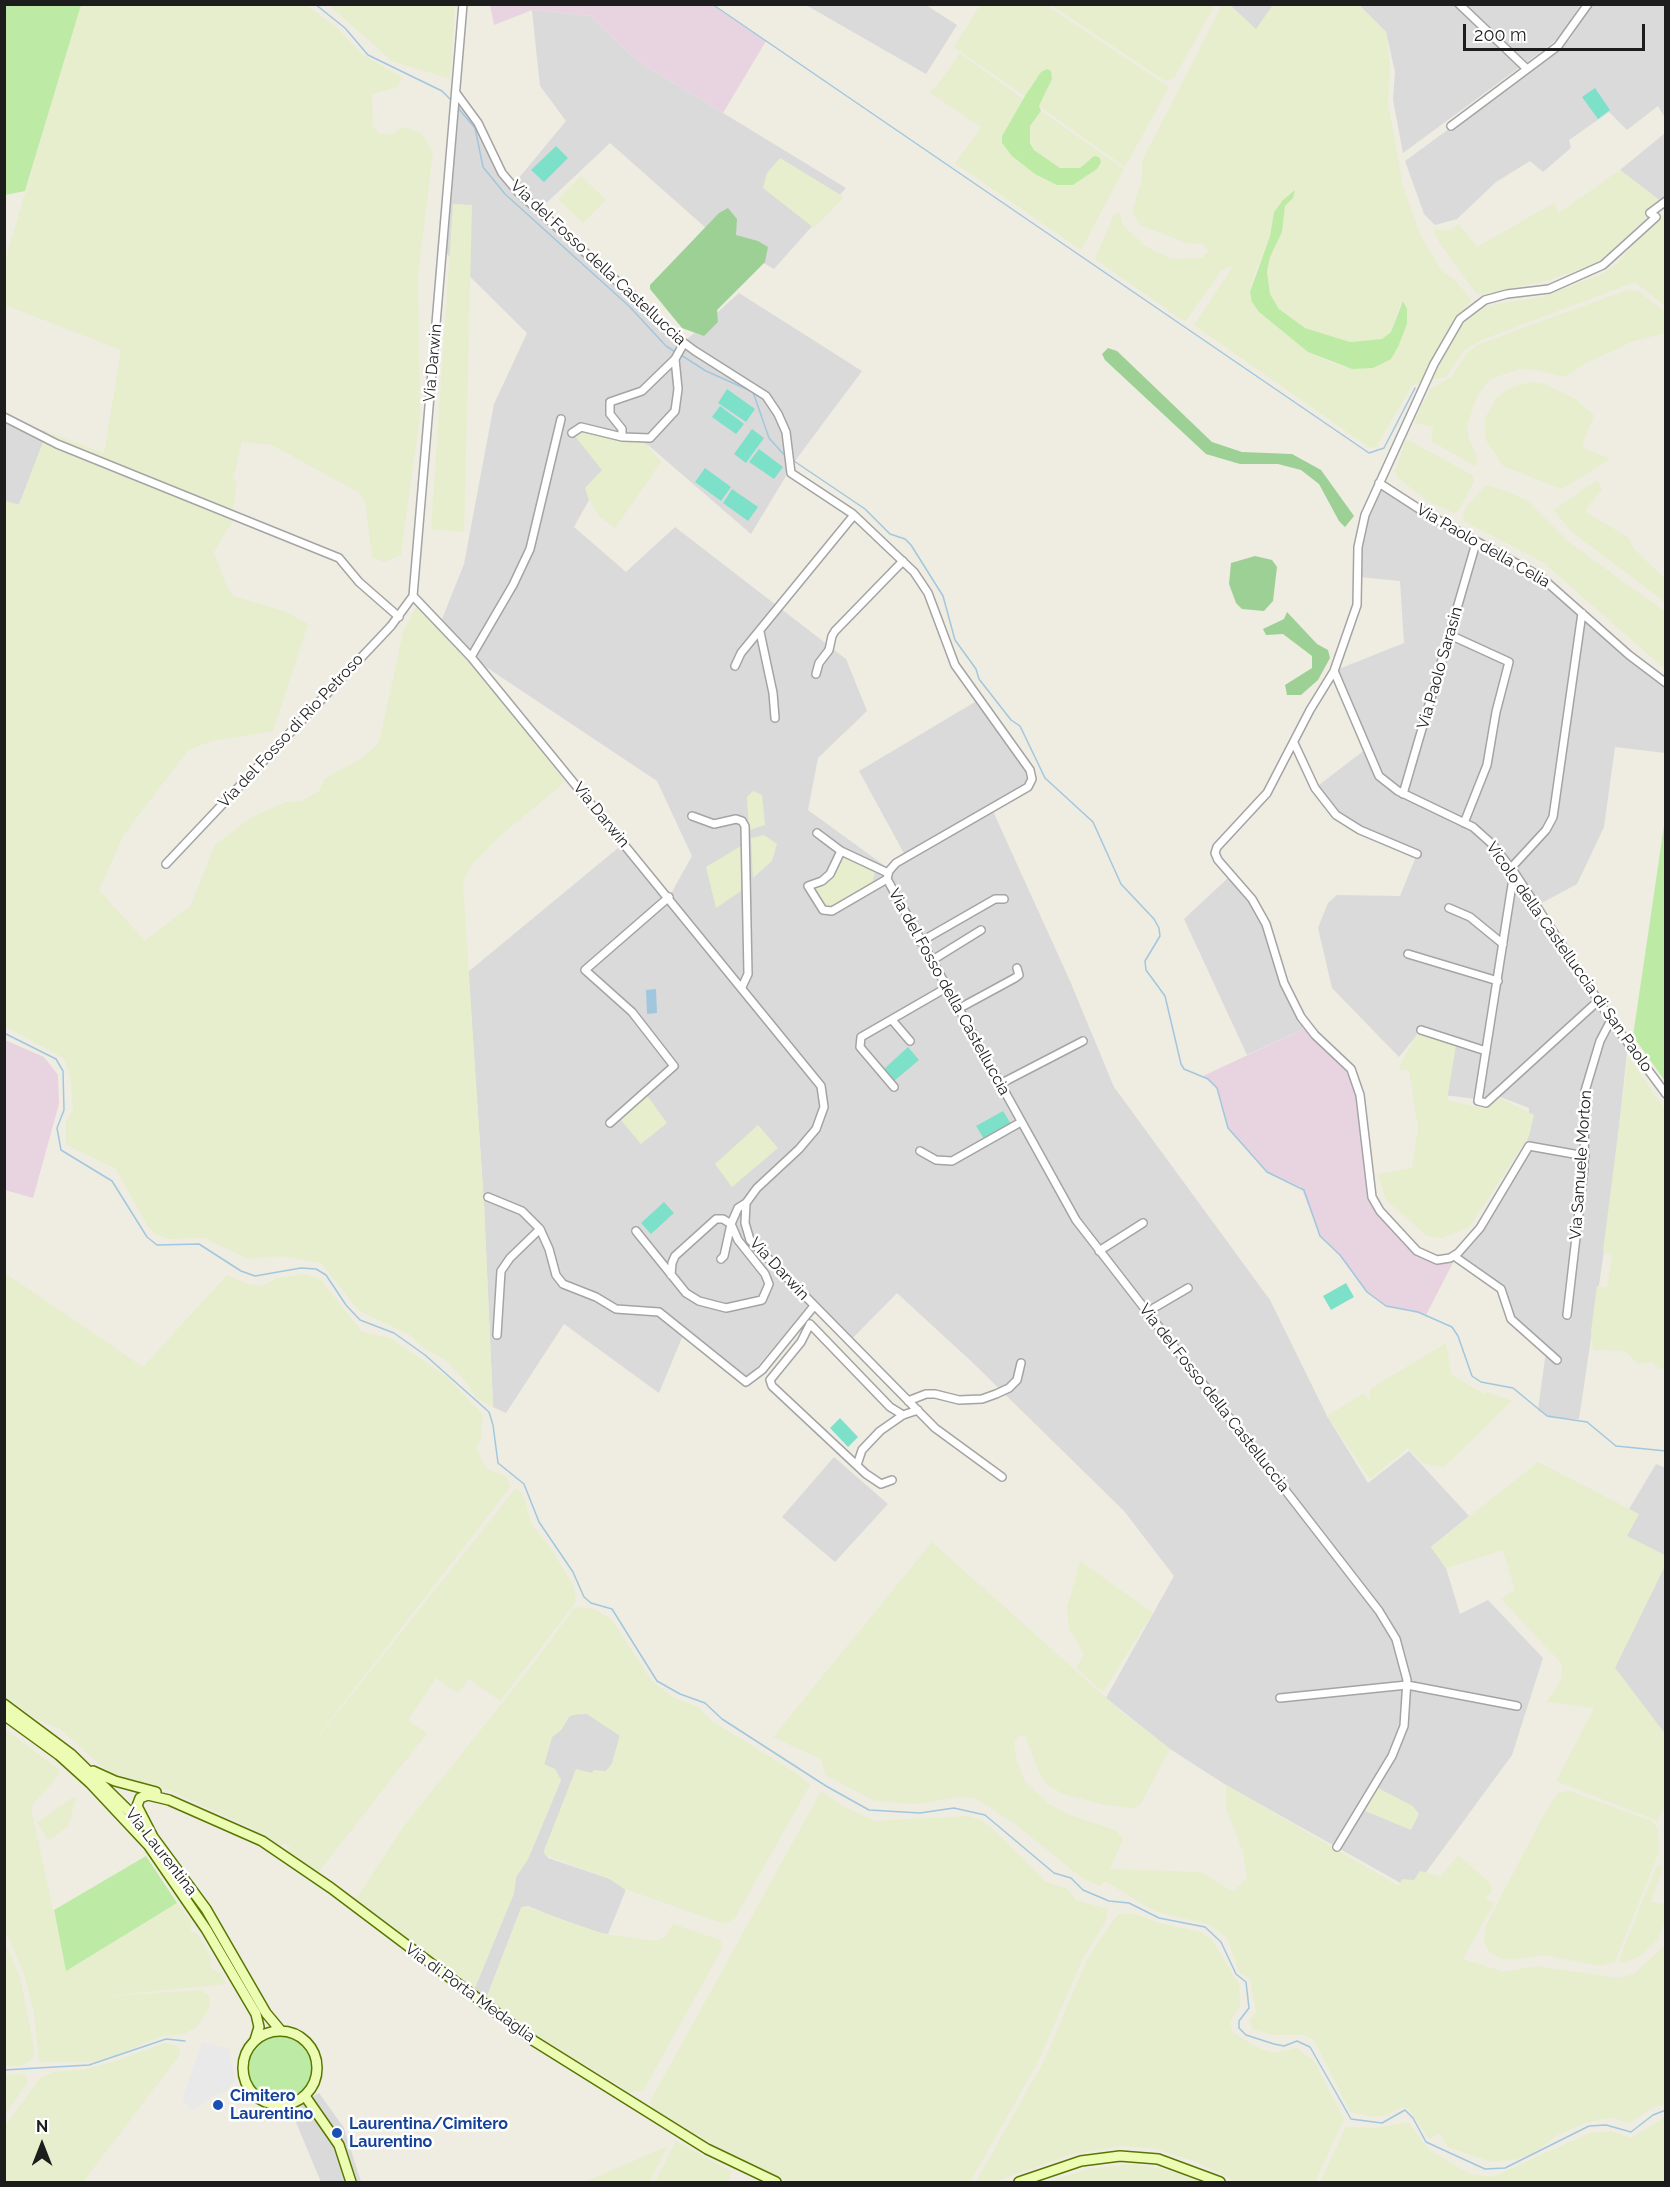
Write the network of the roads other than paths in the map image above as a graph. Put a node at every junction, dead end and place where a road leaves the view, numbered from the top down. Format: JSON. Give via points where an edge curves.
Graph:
{"nodes":[{"id":1,"x":463,"y":4,"type":"edge"},
{"id":2,"x":1459,"y":4,"type":"edge"},
{"id":3,"x":1588,"y":4,"type":"edge"},
{"id":4,"x":1526,"y":68,"type":"junction"},
{"id":5,"x":456,"y":93,"type":"junction"},
{"id":6,"x":1451,"y":126,"type":"dead end"},
{"id":7,"x":1665,"y":201,"type":"edge"},
{"id":8,"x":684,"y":343,"type":"junction"},
{"id":9,"x":676,"y":355,"type":"junction"},
{"id":10,"x":4,"y":417,"type":"edge"},
{"id":11,"x":561,"y":419,"type":"dead end"},
{"id":12,"x":572,"y":433,"type":"dead end"},
{"id":13,"x":622,"y":437,"type":"junction"},
{"id":14,"x":1379,"y":483,"type":"junction"},
{"id":15,"x":854,"y":515,"type":"junction"},
{"id":16,"x":1476,"y":543,"type":"junction"},
{"id":17,"x":903,"y":561,"type":"junction"},
{"id":18,"x":413,"y":596,"type":"junction"},
{"id":19,"x":1582,"y":613,"type":"junction"},
{"id":20,"x":399,"y":617,"type":"junction"},
{"id":21,"x":760,"y":632,"type":"junction"},
{"id":22,"x":1450,"y":635,"type":"junction"},
{"id":23,"x":471,"y":657,"type":"junction"},
{"id":24,"x":735,"y":666,"type":"dead end"},
{"id":25,"x":1334,"y":671,"type":"junction"},
{"id":26,"x":816,"y":674,"type":"dead end"},
{"id":27,"x":1665,"y":683,"type":"edge"},
{"id":28,"x":776,"y":718,"type":"dead end"},
{"id":29,"x":1294,"y":743,"type":"junction"},
{"id":30,"x":1403,"y":794,"type":"junction"},
{"id":31,"x":692,"y":816,"type":"dead end"},
{"id":32,"x":1464,"y":823,"type":"junction"},
{"id":33,"x":817,"y":834,"type":"dead end"},
{"id":34,"x":841,"y":851,"type":"junction"},
{"id":35,"x":1417,"y":854,"type":"dead end"},
{"id":36,"x":165,"y":864,"type":"dead end"},
{"id":37,"x":1512,"y":870,"type":"junction"},
{"id":38,"x":887,"y":876,"type":"junction"},
{"id":39,"x":669,"y":897,"type":"junction"},
{"id":40,"x":1004,"y":899,"type":"dead end"},
{"id":41,"x":1449,"y":908,"type":"dead end"},
{"id":42,"x":981,"y":930,"type":"dead end"},
{"id":43,"x":920,"y":942,"type":"junction"},
{"id":44,"x":1503,"y":944,"type":"junction"},
{"id":45,"x":1408,"y":954,"type":"dead end"},
{"id":46,"x":931,"y":961,"type":"junction"},
{"id":47,"x":1017,"y":968,"type":"dead end"},
{"id":48,"x":1498,"y":981,"type":"junction"},
{"id":49,"x":742,"y":987,"type":"junction"},
{"id":50,"x":946,"y":988,"type":"junction"},
{"id":51,"x":1598,"y":1001,"type":"junction"},
{"id":52,"x":958,"y":1009,"type":"junction"},
{"id":53,"x":892,"y":1020,"type":"junction"},
{"id":54,"x":1611,"y":1020,"type":"junction"},
{"id":55,"x":1420,"y":1030,"type":"dead end"},
{"id":56,"x":910,"y":1041,"type":"dead end"},
{"id":57,"x":1083,"y":1041,"type":"dead end"},
{"id":58,"x":1486,"y":1051,"type":"junction"},
{"id":59,"x":1000,"y":1084,"type":"junction"},
{"id":60,"x":894,"y":1087,"type":"dead end"},
{"id":61,"x":1665,"y":1094,"type":"edge"},
{"id":62,"x":1021,"y":1122,"type":"junction"},
{"id":63,"x":610,"y":1123,"type":"dead end"},
{"id":64,"x":920,"y":1151,"type":"dead end"},
{"id":65,"x":1585,"y":1156,"type":"junction"},
{"id":66,"x":488,"y":1197,"type":"dead end"},
{"id":67,"x":746,"y":1203,"type":"junction"},
{"id":68,"x":1143,"y":1223,"type":"dead end"},
{"id":69,"x":731,"y":1224,"type":"junction"},
{"id":70,"x":540,"y":1229,"type":"junction"},
{"id":71,"x":636,"y":1232,"type":"dead end"},
{"id":72,"x":531,"y":1240,"type":"junction"},
{"id":73,"x":546,"y":1240,"type":"junction"},
{"id":74,"x":1100,"y":1251,"type":"junction"},
{"id":75,"x":1454,"y":1256,"type":"junction"},
{"id":76,"x":721,"y":1258,"type":"dead end"},
{"id":77,"x":671,"y":1276,"type":"junction"},
{"id":78,"x":1188,"y":1288,"type":"dead end"},
{"id":79,"x":814,"y":1306,"type":"junction"},
{"id":80,"x":1147,"y":1312,"type":"junction"},
{"id":81,"x":1568,"y":1315,"type":"dead end"},
{"id":82,"x":497,"y":1335,"type":"dead end"},
{"id":83,"x":1557,"y":1360,"type":"dead end"},
{"id":84,"x":1021,"y":1363,"type":"dead end"},
{"id":85,"x":908,"y":1401,"type":"junction"},
{"id":86,"x":918,"y":1410,"type":"junction"},
{"id":87,"x":903,"y":1415,"type":"junction"},
{"id":88,"x":857,"y":1465,"type":"junction"},
{"id":89,"x":1002,"y":1477,"type":"dead end"},
{"id":90,"x":892,"y":1480,"type":"dead end"},
{"id":91,"x":1407,"y":1684,"type":"junction"},
{"id":92,"x":1280,"y":1698,"type":"dead end"},
{"id":93,"x":4,"y":1704,"type":"edge"},
{"id":94,"x":1518,"y":1706,"type":"dead end"},
{"id":95,"x":4,"y":1715,"type":"edge"},
{"id":96,"x":83,"y":1765,"type":"junction"},
{"id":97,"x":169,"y":1800,"type":"junction"},
{"id":98,"x":153,"y":1837,"type":"junction"},
{"id":99,"x":1337,"y":1847,"type":"dead end"},
{"id":100,"x":281,"y":2031,"type":"junction"},
{"id":101,"x":255,"y":2040,"type":"junction"},
{"id":102,"x":305,"y":2096,"type":"junction"},
{"id":103,"x":351,"y":2182,"type":"edge"},
{"id":104,"x":776,"y":2182,"type":"edge"},
{"id":105,"x":1020,"y":2182,"type":"edge"},
{"id":106,"x":1221,"y":2182,"type":"edge"}],
"edges":[{"from":1,"to":5,"type":"street","name":"Via Darwin"},
{"from":2,"to":4,"type":"street"},
{"from":3,"to":4,"type":"street","via":[[1564,41]]},
{"from":4,"to":6,"type":"street"},
{"from":5,"to":8,"type":"street","name":"Via del Fosso della Castelluccia","via":[[478,123],[502,173],[518,192]]},
{"from":5,"to":18,"type":"street","name":"Via Darwin"},
{"from":7,"to":14,"type":"street","via":[[1650,213],[1656,217],[1603,265],[1565,284],[1494,297],[1468,311],[1434,364]]},
{"from":8,"to":9,"type":"street"},
{"from":8,"to":15,"type":"street","name":"Via del Fosso della Castelluccia","via":[[766,396],[785,429],[789,466],[797,479]]},
{"from":9,"to":13,"type":"street","via":[[675,411],[650,438]]},
{"from":9,"to":13,"type":"street","via":[[642,391],[610,402],[610,414],[622,429]]},
{"from":10,"to":20,"type":"street","via":[[57,444],[339,558],[359,582]]},
{"from":11,"to":23,"type":"street","via":[[530,549]]},
{"from":12,"to":13,"type":"street","via":[[589,427]]},
{"from":14,"to":16,"type":"street","name":"Via Paolo della Celia"},
{"from":14,"to":25,"type":"street","via":[[1361,528],[1357,605]]},
{"from":15,"to":17,"type":"street","name":"Via del Fosso della Castelluccia"},
{"from":15,"to":21,"type":"street"},
{"from":16,"to":19,"type":"street","name":"Via Paolo della Celia","via":[[1541,577]]},
{"from":16,"to":22,"type":"street","name":"Via Paolo Sarasin"},
{"from":17,"to":26,"type":"street","via":[[835,631]]},
{"from":17,"to":38,"type":"street","name":"Via del Fosso della Castelluccia","via":[[928,592],[955,665],[1008,736],[1032,777],[1027,789],[900,861]]},
{"from":18,"to":20,"type":"street","name":"Via del Fosso di Rio Petroso"},
{"from":18,"to":23,"type":"street","name":"Via Darwin"},
{"from":19,"to":27,"type":"street","name":"Via Paolo della Celia"},
{"from":19,"to":37,"type":"street","via":[[1553,817]]},
{"from":20,"to":36,"type":"street","name":"Via del Fosso di Rio Petroso"},
{"from":21,"to":24,"type":"street"},
{"from":21,"to":28,"type":"street"},
{"from":22,"to":30,"type":"street","name":"Via Paolo Sarasin"},
{"from":22,"to":32,"type":"street","via":[[1509,663],[1487,765]]},
{"from":23,"to":39,"type":"street","name":"Via Darwin"},
{"from":25,"to":29,"type":"street"},
{"from":25,"to":30,"type":"street","name":"Vicolo della Castelluccia di San Paolo","via":[[1376,771]]},
{"from":29,"to":35,"type":"street","via":[[1321,798],[1336,815],[1360,830]]},
{"from":29,"to":75,"type":"street","via":[[1267,794],[1217,846],[1215,856],[1264,919],[1284,983],[1301,1017],[1353,1073],[1360,1095],[1368,1180],[1374,1202],[1421,1254],[1437,1260]]},
{"from":30,"to":32,"type":"street","name":"Vicolo della Castelluccia di San Paolo"},
{"from":31,"to":49,"type":"street","via":[[714,824],[736,819],[745,826],[748,974]]},
{"from":32,"to":37,"type":"street","name":"Vicolo della Castelluccia di San Paolo","via":[[1489,841]]},
{"from":33,"to":34,"type":"street"},
{"from":34,"to":38,"type":"street"},
{"from":34,"to":38,"type":"street","via":[[830,874],[808,886],[823,910],[832,911]]},
{"from":37,"to":44,"type":"street"},
{"from":37,"to":51,"type":"street","name":"Vicolo della Castelluccia di San Paolo"},
{"from":38,"to":43,"type":"street","name":"Via del Fosso della Castelluccia"},
{"from":39,"to":49,"type":"street","name":"Via Darwin"},
{"from":39,"to":63,"type":"street","via":[[585,970],[637,1017],[674,1066]]},
{"from":40,"to":43,"type":"street","via":[[995,900]]},
{"from":41,"to":44,"type":"street","via":[[1470,917]]},
{"from":42,"to":46,"type":"street"},
{"from":43,"to":46,"type":"street","name":"Via del Fosso della Castelluccia"},
{"from":44,"to":48,"type":"street"},
{"from":45,"to":48,"type":"street"},
{"from":46,"to":50,"type":"street","name":"Via del Fosso della Castelluccia"},
{"from":47,"to":52,"type":"street","via":[[1019,975],[1015,978]]},
{"from":48,"to":58,"type":"street"},
{"from":49,"to":67,"type":"street","name":"Via Darwin","via":[[816,1078],[825,1101],[813,1133]]},
{"from":50,"to":52,"type":"street","name":"Via del Fosso della Castelluccia"},
{"from":50,"to":53,"type":"street"},
{"from":51,"to":54,"type":"street","name":"Vicolo della Castelluccia di San Paolo"},
{"from":51,"to":58,"type":"street","via":[[1486,1103],[1481,1103],[1477,1099]]},
{"from":52,"to":59,"type":"street","name":"Via del Fosso della Castelluccia"},
{"from":53,"to":56,"type":"street"},
{"from":53,"to":60,"type":"street","via":[[861,1037],[859,1043]]},
{"from":54,"to":61,"type":"street","name":"Vicolo della Castelluccia di San Paolo"},
{"from":54,"to":65,"type":"street","name":"Via Samuele Morton","via":[[1586,1083]]},
{"from":55,"to":58,"type":"street"},
{"from":57,"to":59,"type":"street"},
{"from":59,"to":62,"type":"street","name":"Via del Fosso della Castelluccia"},
{"from":62,"to":64,"type":"street","via":[[952,1161],[936,1160]]},
{"from":62,"to":74,"type":"street","name":"Via del Fosso della Castelluccia","via":[[1069,1208]]},
{"from":65,"to":75,"type":"street","via":[[1535,1145],[1528,1147],[1480,1227]]},
{"from":65,"to":81,"type":"street","name":"Via Samuele Morton"},
{"from":66,"to":70,"type":"street","via":[[522,1211]]},
{"from":67,"to":69,"type":"street","via":[[738,1208]]},
{"from":67,"to":79,"type":"street","name":"Via Darwin","via":[[745,1224],[750,1240]]},
{"from":68,"to":74,"type":"street"},
{"from":69,"to":76,"type":"street"},
{"from":69,"to":77,"type":"street","via":[[723,1219],[712,1221],[675,1256]]},
{"from":69,"to":77,"type":"street","via":[[738,1240],[765,1274],[769,1284],[762,1300],[726,1308],[711,1305],[686,1293]]},
{"from":70,"to":72,"type":"street"},
{"from":70,"to":73,"type":"street"},
{"from":71,"to":77,"type":"street"},
{"from":72,"to":73,"type":"street"},
{"from":72,"to":82,"type":"street","via":[[501,1271]]},
{"from":73,"to":79,"type":"street","via":[[556,1275],[563,1284],[616,1309],[659,1312],[746,1382],[762,1370]]},
{"from":74,"to":80,"type":"street","name":"Via del Fosso della Castelluccia"},
{"from":75,"to":83,"type":"street","via":[[1501,1289],[1511,1319]]},
{"from":78,"to":80,"type":"street"},
{"from":79,"to":85,"type":"street","name":"Via Darwin"},
{"from":80,"to":91,"type":"street","name":"Via del Fosso della Castelluccia","via":[[1384,1619],[1399,1645]]},
{"from":84,"to":85,"type":"street","via":[[1017,1380],[989,1396],[960,1400],[935,1394]]},
{"from":85,"to":86,"type":"street","name":"Via Darwin"},
{"from":86,"to":87,"type":"street"},
{"from":86,"to":89,"type":"street","name":"Via Darwin","via":[[950,1441]]},
{"from":87,"to":88,"type":"street","via":[[862,1450]]},
{"from":87,"to":88,"type":"street","via":[[890,1407],[810,1324],[770,1383]]},
{"from":88,"to":90,"type":"street","via":[[878,1483]]},
{"from":91,"to":92,"type":"street"},
{"from":91,"to":94,"type":"street"},
{"from":91,"to":99,"type":"street","name":"Via del Fosso della Castelluccia","via":[[1406,1715],[1398,1744]]},
{"from":93,"to":96,"type":"main road","name":"Via Laurentina"},
{"from":95,"to":101,"type":"main road","name":"Via Laurentina","via":[[90,1783],[149,1846],[206,1929],[256,2014],[259,2027]]},
{"from":96,"to":97,"type":"main road","name":"Via di Porta Medaglia","via":[[109,1779]]},
{"from":96,"to":98,"type":"main road","name":"Via Laurentina"},
{"from":97,"to":98,"type":"main road","name":"Via di Porta Medaglia","via":[[148,1795],[138,1800],[138,1810]]},
{"from":97,"to":104,"type":"main road","name":"Via di Porta Medaglia","via":[[276,1849],[534,2041],[707,2149]]},
{"from":98,"to":100,"type":"main road","name":"Via Laurentina","via":[[206,1909],[266,2013]]},
{"from":100,"to":101,"type":"main road","via":[[266,2033]]},
{"from":100,"to":102,"type":"main road","via":[[300,2036],[317,2060],[316,2079]]},
{"from":101,"to":102,"type":"main road","via":[[243,2061],[243,2073],[253,2094],[273,2105],[285,2105]]},
{"from":102,"to":103,"type":"main road","via":[[339,2145]]},
{"from":105,"to":106,"type":"main road","via":[[1081,2161],[1120,2156],[1158,2159]]}]}
